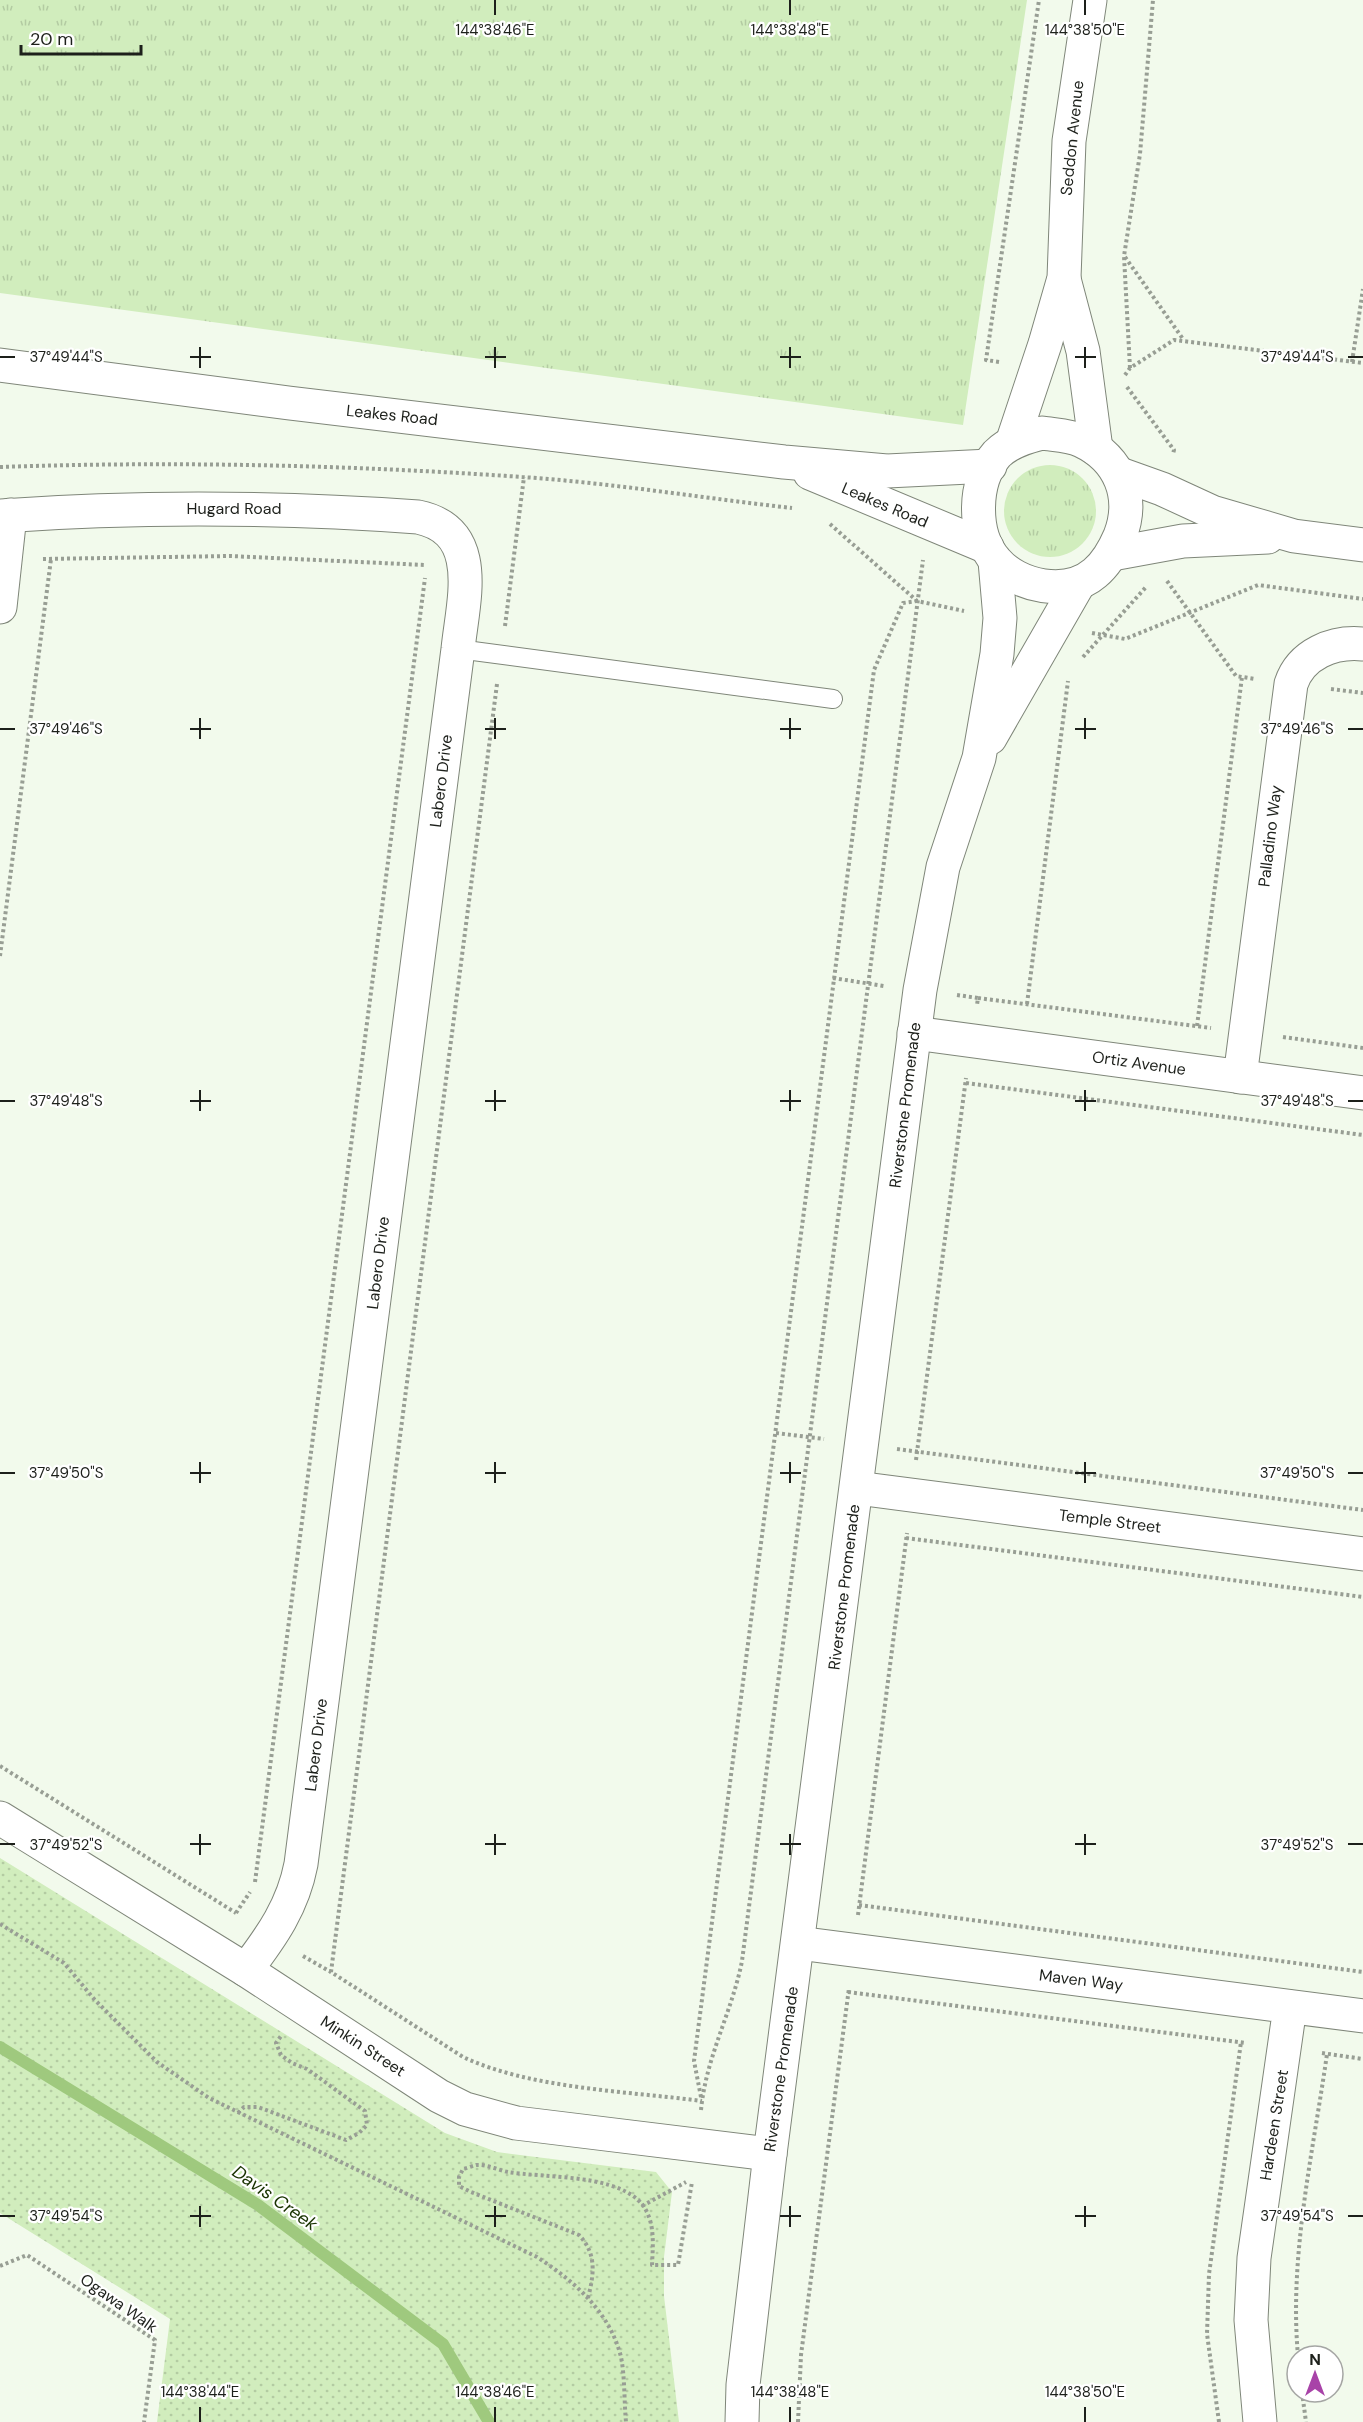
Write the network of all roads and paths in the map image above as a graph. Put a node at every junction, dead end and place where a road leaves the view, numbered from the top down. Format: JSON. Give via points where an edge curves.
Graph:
{"nodes":[{"id":1,"x":1090,"y":0,"type":"edge"},
{"id":2,"x":1153,"y":0,"type":"edge"},
{"id":3,"x":1124,"y":256,"type":"junction"},
{"id":4,"x":1064,"y":278,"type":"junction"},
{"id":5,"x":1363,"y":290,"type":"edge"},
{"id":6,"x":1183,"y":340,"type":"dead end"},
{"id":7,"x":1352,"y":362,"type":"dead end"},
{"id":8,"x":0,"y":365,"type":"edge"},
{"id":9,"x":1130,"y":368,"type":"dead end"},
{"id":10,"x":1122,"y":380,"type":"dead end"},
{"id":11,"x":1096,"y":449,"type":"junction"},
{"id":12,"x":1001,"y":454,"type":"junction"},
{"id":13,"x":784,"y":462,"type":"junction"},
{"id":14,"x":0,"y":467,"type":"edge"},
{"id":15,"x":1120,"y":474,"type":"junction"},
{"id":16,"x":524,"y":477,"type":"junction"},
{"id":17,"x":1168,"y":492,"type":"junction"},
{"id":18,"x":803,"y":509,"type":"dead end"},
{"id":19,"x":5,"y":515,"type":"edge"},
{"id":20,"x":823,"y":518,"type":"dead end"},
{"id":21,"x":1294,"y":536,"type":"junction"},
{"id":22,"x":1363,"y":545,"type":"edge"},
{"id":23,"x":991,"y":554,"type":"junction"},
{"id":24,"x":1112,"y":554,"type":"junction"},
{"id":25,"x":462,"y":557,"type":"junction"},
{"id":26,"x":1161,"y":558,"type":"junction"},
{"id":27,"x":51,"y":559,"type":"junction"},
{"id":28,"x":6,"y":561,"type":"junction"},
{"id":29,"x":426,"y":565,"type":"junction"},
{"id":30,"x":511,"y":578,"type":"junction"},
{"id":31,"x":1079,"y":583,"type":"junction"},
{"id":32,"x":1363,"y":599,"type":"edge"},
{"id":33,"x":917,"y":602,"type":"junction"},
{"id":34,"x":0,"y":607,"type":"edge"},
{"id":35,"x":1191,"y":613,"type":"junction"},
{"id":36,"x":1000,"y":618,"type":"junction"},
{"id":37,"x":1055,"y":627,"type":"junction"},
{"id":38,"x":1102,"y":634,"type":"junction"},
{"id":39,"x":1363,"y":644,"type":"edge"},
{"id":40,"x":458,"y":649,"type":"junction"},
{"id":41,"x":501,"y":655,"type":"junction"},
{"id":42,"x":1076,"y":665,"type":"dead end"},
{"id":43,"x":1069,"y":673,"type":"dead end"},
{"id":44,"x":1242,"y":677,"type":"junction"},
{"id":45,"x":1291,"y":684,"type":"junction"},
{"id":46,"x":833,"y":699,"type":"dead end"},
{"id":47,"x":979,"y":758,"type":"junction"},
{"id":48,"x":0,"y":956,"type":"edge"},
{"id":49,"x":833,"y":978,"type":"junction"},
{"id":50,"x":867,"y":984,"type":"junction"},
{"id":51,"x":920,"y":990,"type":"junction"},
{"id":52,"x":978,"y":998,"type":"junction"},
{"id":53,"x":1027,"y":1004,"type":"junction"},
{"id":54,"x":1197,"y":1026,"type":"junction"},
{"id":55,"x":1245,"y":1032,"type":"junction"},
{"id":56,"x":914,"y":1033,"type":"junction"},
{"id":57,"x":972,"y":1041,"type":"junction"},
{"id":58,"x":1363,"y":1048,"type":"edge"},
{"id":59,"x":1240,"y":1077,"type":"junction"},
{"id":60,"x":966,"y":1083,"type":"junction"},
{"id":61,"x":1363,"y":1093,"type":"edge"},
{"id":62,"x":1363,"y":1135,"type":"edge"},
{"id":63,"x":776,"y":1433,"type":"junction"},
{"id":64,"x":808,"y":1437,"type":"junction"},
{"id":65,"x":862,"y":1444,"type":"junction"},
{"id":66,"x":917,"y":1452,"type":"junction"},
{"id":67,"x":857,"y":1488,"type":"junction"},
{"id":68,"x":912,"y":1496,"type":"junction"},
{"id":69,"x":1363,"y":1510,"type":"edge"},
{"id":70,"x":906,"y":1539,"type":"junction"},
{"id":71,"x":1363,"y":1554,"type":"edge"},
{"id":72,"x":1363,"y":1597,"type":"edge"},
{"id":73,"x":0,"y":1766,"type":"edge"},
{"id":74,"x":0,"y":1818,"type":"edge"},
{"id":75,"x":860,"y":1905,"type":"junction"},
{"id":76,"x":236,"y":1913,"type":"junction"},
{"id":77,"x":0,"y":1924,"type":"edge"},
{"id":78,"x":272,"y":1936,"type":"junction"},
{"id":79,"x":798,"y":1943,"type":"junction"},
{"id":80,"x":854,"y":1950,"type":"junction"},
{"id":81,"x":246,"y":1970,"type":"junction"},
{"id":82,"x":329,"y":1971,"type":"junction"},
{"id":83,"x":1363,"y":1972,"type":"edge"},
{"id":84,"x":848,"y":1992,"type":"junction"},
{"id":85,"x":302,"y":2006,"type":"junction"},
{"id":86,"x":1290,"y":2007,"type":"junction"},
{"id":87,"x":1363,"y":2016,"type":"edge"},
{"id":88,"x":1286,"y":2049,"type":"junction"},
{"id":89,"x":1327,"y":2054,"type":"junction"},
{"id":90,"x":1363,"y":2059,"type":"edge"},
{"id":91,"x":702,"y":2101,"type":"junction"},
{"id":92,"x":238,"y":2113,"type":"junction"},
{"id":93,"x":770,"y":2154,"type":"junction"},
{"id":94,"x":642,"y":2206,"type":"junction"},
{"id":95,"x":0,"y":2266,"type":"edge"},
{"id":96,"x":588,"y":2298,"type":"junction"},
{"id":97,"x":1297,"y":2344,"type":"edge"},
{"id":98,"x":1304,"y":2404,"type":"edge"},
{"id":99,"x":144,"y":2422,"type":"edge"},
{"id":100,"x":626,"y":2422,"type":"edge"},
{"id":101,"x":742,"y":2422,"type":"edge"},
{"id":102,"x":798,"y":2422,"type":"edge"},
{"id":103,"x":1260,"y":2422,"type":"edge"},
{"id":104,"x":1306,"y":2422,"type":"edge"}],
"edges":[{"from":1,"to":4,"type":"street","name":"Seddon Avenue","via":[[1069,141]]},
{"from":2,"to":3,"type":"path","via":[[1142,133]]},
{"from":3,"to":6,"type":"path"},
{"from":3,"to":9,"type":"path"},
{"from":4,"to":11,"type":"street","name":"Seddon Avenue","via":[[1083,351]]},
{"from":4,"to":12,"type":"street","name":"Seddon Avenue","via":[[1045,345]]},
{"from":5,"to":7,"type":"path"},
{"from":8,"to":13,"type":"street","name":"Leakes Road"},
{"from":10,"to":17,"type":"path","via":[[1174,450]]},
{"from":11,"to":12,"type":"street","via":[[1081,440],[1042,434]]},
{"from":11,"to":15,"type":"street"},
{"from":12,"to":13,"type":"street","name":"Leakes Road","via":[[886,471]]},
{"from":12,"to":23,"type":"street","via":[[982,488],[978,512]]},
{"from":13,"to":23,"type":"street","name":"Leakes Road"},
{"from":14,"to":16,"type":"path","via":[[217,464]]},
{"from":15,"to":17,"type":"street"},
{"from":15,"to":24,"type":"street","via":[[1126,506]]},
{"from":16,"to":18,"type":"path"},
{"from":16,"to":30,"type":"path"},
{"from":17,"to":21,"type":"street","via":[[1212,512]]},
{"from":19,"to":25,"type":"street","name":"Hugard Road","via":[[203,508],[306,509],[434,520],[445,528]]},
{"from":19,"to":28,"type":"street"},
{"from":20,"to":33,"type":"path"},
{"from":21,"to":22,"type":"street"},
{"from":21,"to":26,"type":"street","via":[[1183,541]]},
{"from":23,"to":31,"type":"street","via":[[1013,576],[1032,584]]},
{"from":23,"to":36,"type":"street","name":"Riverstone Promenade"},
{"from":24,"to":26,"type":"street"},
{"from":24,"to":31,"type":"street","via":[[1095,573]]},
{"from":25,"to":29,"type":"path"},
{"from":25,"to":30,"type":"path"},
{"from":25,"to":40,"type":"street","name":"Labero Drive"},
{"from":26,"to":35,"type":"path"},
{"from":26,"to":38,"type":"path"},
{"from":27,"to":28,"type":"path"},
{"from":27,"to":29,"type":"path","via":[[230,556]]},
{"from":27,"to":48,"type":"path"},
{"from":28,"to":34,"type":"street"},
{"from":29,"to":76,"type":"path","via":[[254,1884]]},
{"from":30,"to":41,"type":"path"},
{"from":31,"to":37,"type":"street","name":"Riverstone Promenade"},
{"from":32,"to":35,"type":"path","via":[[1258,585]]},
{"from":33,"to":36,"type":"path"},
{"from":33,"to":49,"type":"path","via":[[903,603],[874,670]]},
{"from":33,"to":50,"type":"path"},
{"from":35,"to":38,"type":"path","via":[[1125,639]]},
{"from":35,"to":44,"type":"path","via":[[1236,676]]},
{"from":36,"to":47,"type":"street","name":"Riverstone Promenade"},
{"from":37,"to":38,"type":"path"},
{"from":37,"to":47,"type":"street","name":"Riverstone Promenade"},
{"from":38,"to":42,"type":"path"},
{"from":39,"to":45,"type":"street","name":"Palladino Way","via":[[1322,650],[1305,661]]},
{"from":40,"to":41,"type":"lane"},
{"from":40,"to":78,"type":"street","name":"Labero Drive","via":[[301,1864],[290,1904]]},
{"from":41,"to":46,"type":"lane"},
{"from":41,"to":82,"type":"path"},
{"from":43,"to":53,"type":"path"},
{"from":44,"to":45,"type":"path"},
{"from":44,"to":54,"type":"path"},
{"from":45,"to":55,"type":"street","name":"Palladino Way"},
{"from":47,"to":51,"type":"street","name":"Riverstone Promenade","via":[[943,867]]},
{"from":49,"to":50,"type":"path"},
{"from":49,"to":63,"type":"path"},
{"from":50,"to":51,"type":"path"},
{"from":50,"to":64,"type":"path"},
{"from":51,"to":52,"type":"path"},
{"from":51,"to":56,"type":"street","name":"Riverstone Promenade"},
{"from":52,"to":53,"type":"path"},
{"from":52,"to":57,"type":"path"},
{"from":53,"to":54,"type":"path"},
{"from":54,"to":55,"type":"path"},
{"from":55,"to":58,"type":"path"},
{"from":55,"to":59,"type":"street","name":"Palladino Way"},
{"from":56,"to":57,"type":"street","name":"Ortiz Avenue"},
{"from":56,"to":65,"type":"street","name":"Riverstone Promenade"},
{"from":57,"to":59,"type":"street","name":"Ortiz Avenue"},
{"from":57,"to":60,"type":"path"},
{"from":59,"to":61,"type":"street","name":"Ortiz Avenue"},
{"from":60,"to":62,"type":"path"},
{"from":60,"to":66,"type":"path"},
{"from":63,"to":64,"type":"path"},
{"from":63,"to":91,"type":"path","via":[[694,2061]]},
{"from":64,"to":65,"type":"path"},
{"from":64,"to":91,"type":"path","via":[[742,1961],[733,2003],[711,2057]]},
{"from":65,"to":66,"type":"path"},
{"from":65,"to":67,"type":"street","name":"Riverstone Promenade"},
{"from":66,"to":68,"type":"path"},
{"from":66,"to":69,"type":"path"},
{"from":67,"to":68,"type":"street","name":"Temple Street"},
{"from":67,"to":79,"type":"street","name":"Riverstone Promenade"},
{"from":68,"to":70,"type":"path"},
{"from":68,"to":71,"type":"street","name":"Temple Street"},
{"from":70,"to":72,"type":"path"},
{"from":70,"to":75,"type":"path"},
{"from":73,"to":76,"type":"path"},
{"from":74,"to":81,"type":"street","name":"Minkin Street"},
{"from":75,"to":80,"type":"path"},
{"from":75,"to":83,"type":"path"},
{"from":76,"to":78,"type":"path"},
{"from":77,"to":92,"type":"path","via":[[64,1963],[157,2062]]},
{"from":78,"to":81,"type":"street","name":"Labero Drive"},
{"from":78,"to":82,"type":"path"},
{"from":79,"to":80,"type":"street","name":"Maven Way"},
{"from":79,"to":93,"type":"street","name":"Riverstone Promenade"},
{"from":80,"to":84,"type":"path"},
{"from":80,"to":86,"type":"street","name":"Maven Way"},
{"from":81,"to":85,"type":"street","name":"Minkin Street"},
{"from":82,"to":85,"type":"path"},
{"from":82,"to":91,"type":"path","via":[[485,2067],[537,2080]]},
{"from":84,"to":88,"type":"path"},
{"from":84,"to":102,"type":"path","via":[[801,2355]]},
{"from":85,"to":92,"type":"path","via":[[276,2043],[281,2055],[365,2111],[367,2125],[346,2139],[258,2107],[244,2107]]},
{"from":85,"to":93,"type":"street","name":"Minkin Street","via":[[465,2109],[516,2123]]},
{"from":86,"to":87,"type":"street","name":"Maven Way"},
{"from":86,"to":88,"type":"street","name":"Hardeen Street"},
{"from":88,"to":89,"type":"path"},
{"from":88,"to":103,"type":"street","name":"Hardeen Street","via":[[1254,2268],[1251,2320]]},
{"from":89,"to":90,"type":"path"},
{"from":89,"to":97,"type":"path","via":[[1298,2255]]},
{"from":92,"to":96,"type":"path","via":[[537,2257],[565,2275]]},
{"from":93,"to":101,"type":"street","name":"Riverstone Promenade"},
{"from":94,"to":94,"type":"path","via":[[692,2178],[678,2265],[652,2265],[653,2230]]},
{"from":94,"to":96,"type":"path","via":[[622,2190],[597,2182],[477,2165],[463,2169],[459,2186],[579,2235],[589,2247],[594,2264]]},
{"from":95,"to":99,"type":"path","name":"Ogawa Walk","via":[[27,2255],[155,2340]]},
{"from":96,"to":100,"type":"path","via":[[610,2326],[621,2358]]},
{"from":98,"to":104,"type":"path"}]}
